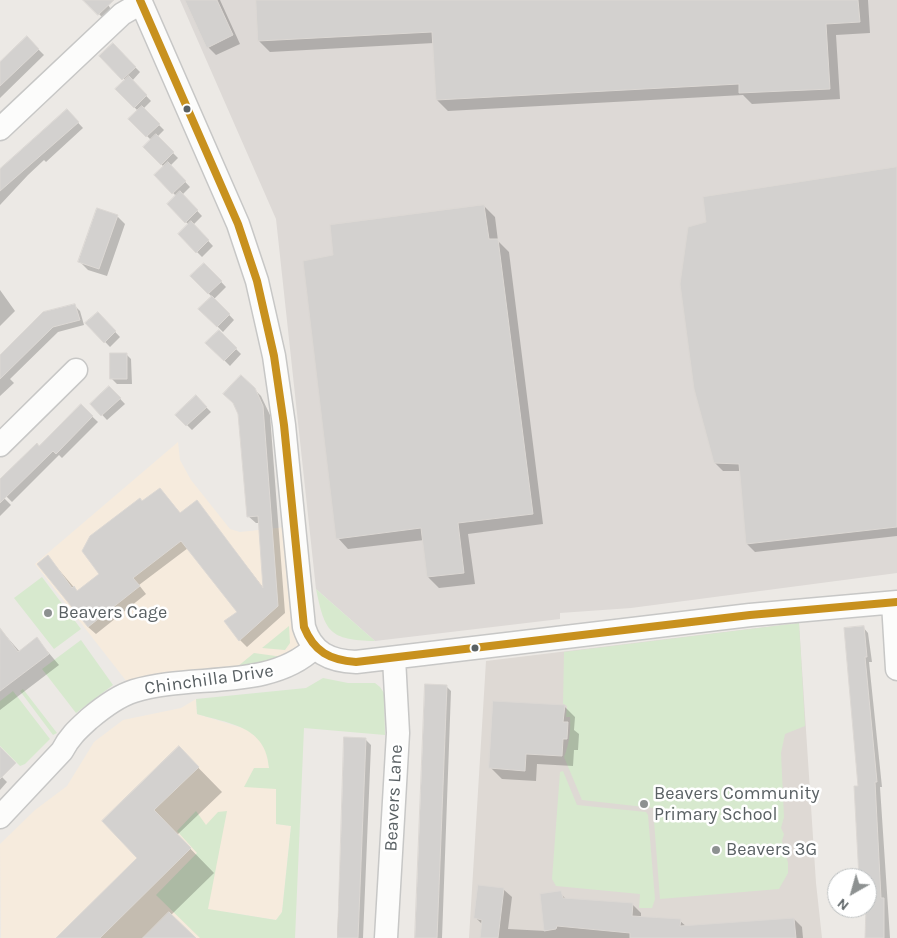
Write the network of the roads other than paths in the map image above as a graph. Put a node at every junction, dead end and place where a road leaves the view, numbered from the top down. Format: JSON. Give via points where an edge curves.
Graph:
{"nodes":[{"id":1,"x":140,"y":1,"type":"edge"},
{"id":2,"x":0,"y":129,"type":"edge"},
{"id":3,"x":76,"y":370,"type":"dead end"},
{"id":4,"x":0,"y":445,"type":"edge"},
{"id":5,"x":895,"y":603,"type":"edge"},
{"id":6,"x":314,"y":648,"type":"junction"},
{"id":7,"x":394,"y":658,"type":"junction"},
{"id":8,"x":897,"y":669,"type":"edge"},
{"id":9,"x":0,"y":816,"type":"edge"},
{"id":10,"x":386,"y":938,"type":"edge"}],
"edges":[{"from":1,"to":2,"type":"street","via":[[122,14]]},
{"from":1,"to":6,"type":"street","via":[[238,224],[257,281],[274,356],[284,425],[304,627]]},
{"from":3,"to":4,"type":"street"},
{"from":5,"to":7,"type":"street","via":[[750,615]]},
{"from":5,"to":8,"type":"street"},
{"from":6,"to":7,"type":"street","via":[[334,660]]},
{"from":6,"to":9,"type":"street","name":"Chinchilla Drive","via":[[298,661],[278,670],[155,686],[125,695],[100,710],[68,738],[62,750]]},
{"from":7,"to":10,"type":"street","name":"Beavers Lane","via":[[398,733]]}]}
